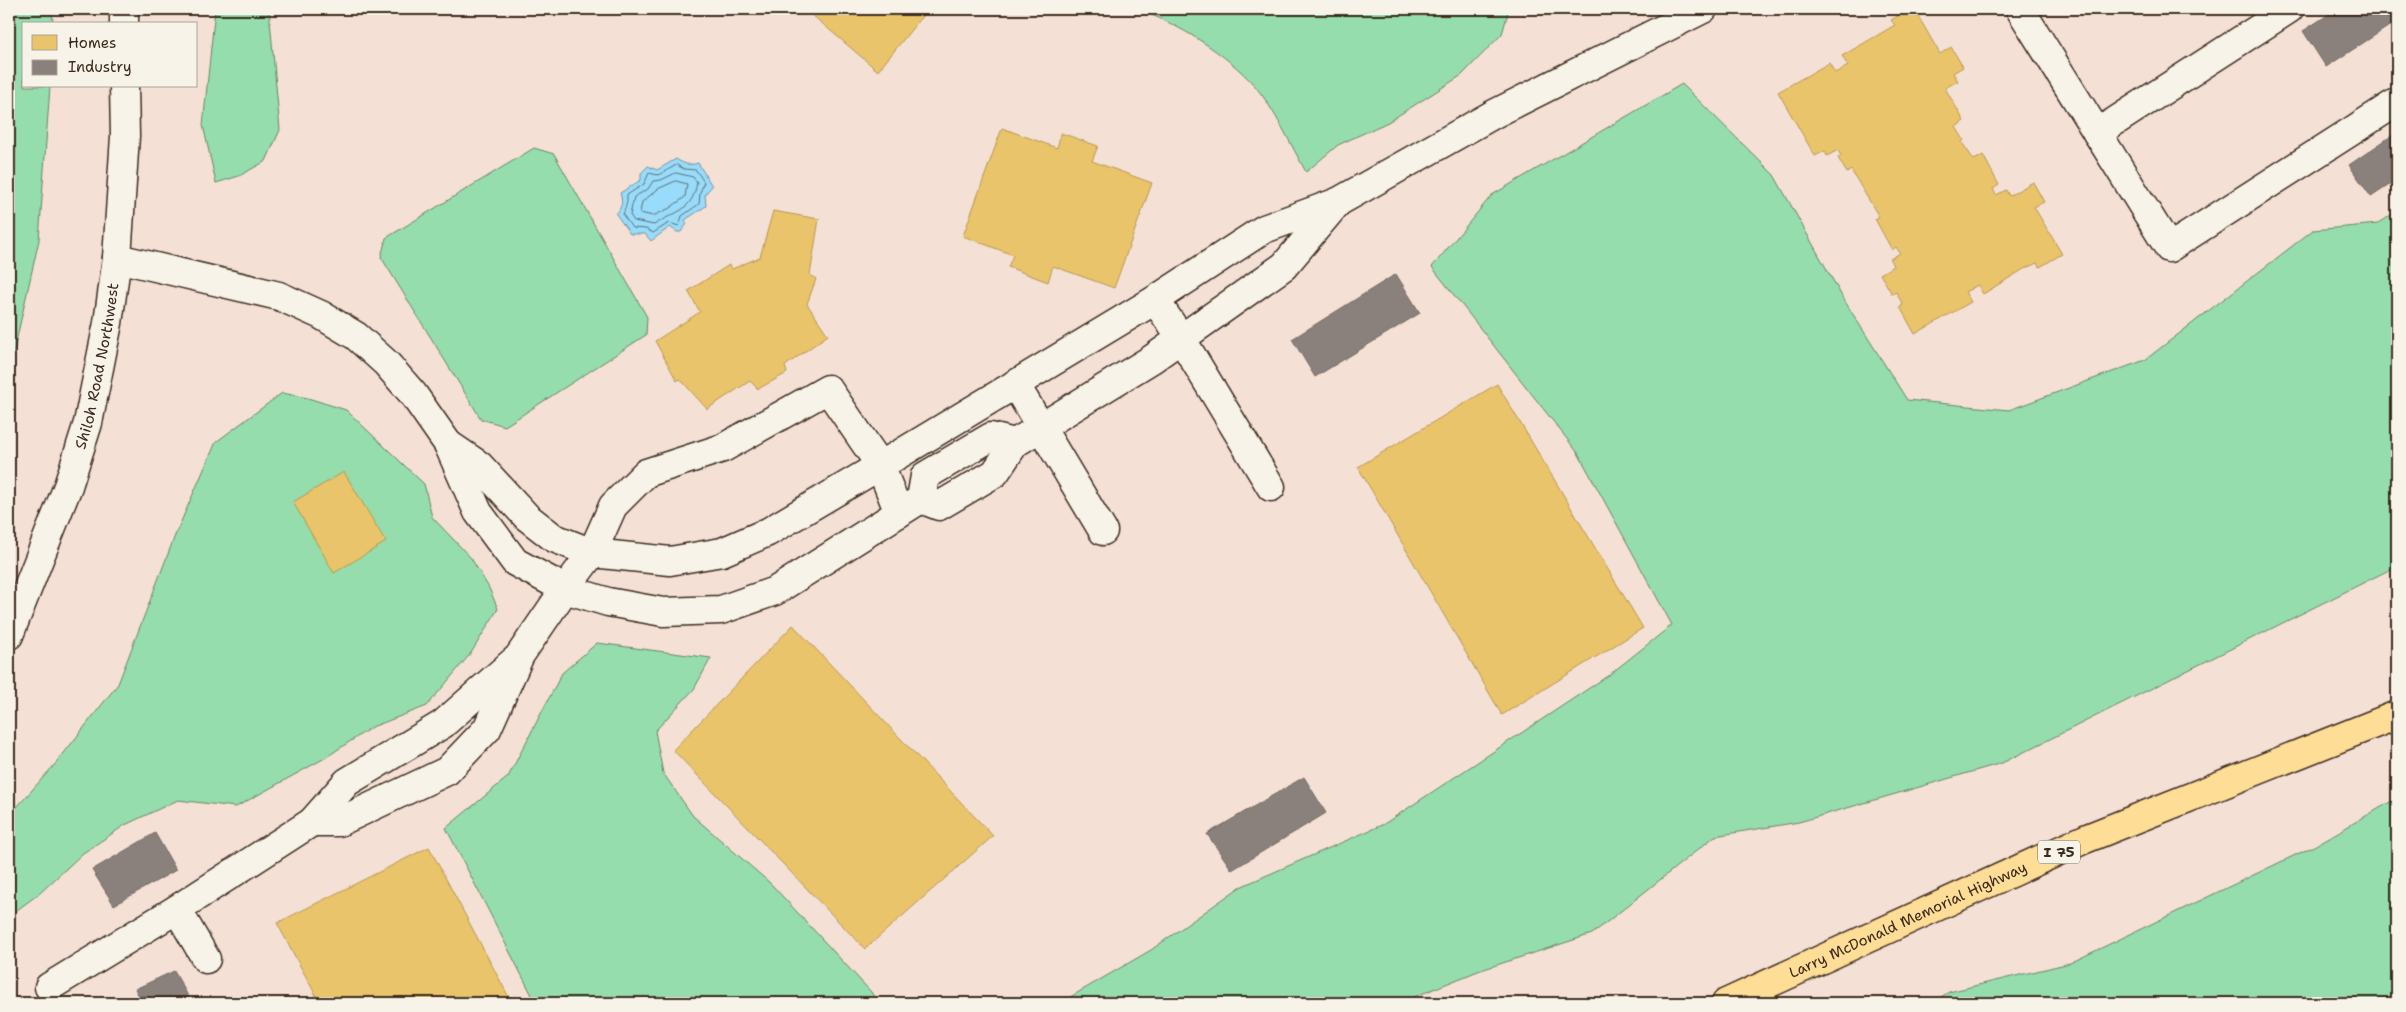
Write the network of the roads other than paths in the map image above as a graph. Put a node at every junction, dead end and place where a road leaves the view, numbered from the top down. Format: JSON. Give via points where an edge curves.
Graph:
{"nodes":[{"id":1,"x":124,"y":9,"type":"edge"},
{"id":2,"x":1703,"y":9,"type":"edge"},
{"id":3,"x":2020,"y":9,"type":"edge"},
{"id":4,"x":2289,"y":9,"type":"edge"},
{"id":5,"x":124,"y":22,"type":"edge"},
{"id":6,"x":124,"y":88,"type":"edge"},
{"id":7,"x":2397,"y":102,"type":"edge"},
{"id":8,"x":2097,"y":133,"type":"junction"},
{"id":9,"x":1338,"y":202,"type":"junction"},
{"id":10,"x":117,"y":258,"type":"junction"},
{"id":11,"x":1155,"y":300,"type":"junction"},
{"id":12,"x":1181,"y":338,"type":"junction"},
{"id":13,"x":1015,"y":384,"type":"junction"},
{"id":14,"x":1041,"y":428,"type":"junction"},
{"id":15,"x":448,"y":444,"type":"junction"},
{"id":16,"x":880,"y":465,"type":"junction"},
{"id":17,"x":1271,"y":487,"type":"dead end"},
{"id":18,"x":910,"y":506,"type":"junction"},
{"id":19,"x":1102,"y":531,"type":"dead end"},
{"id":20,"x":592,"y":553,"type":"junction"},
{"id":21,"x":564,"y":589,"type":"junction"},
{"id":22,"x":9,"y":635,"type":"edge"},
{"id":23,"x":520,"y":655,"type":"junction"},
{"id":24,"x":2397,"y":715,"type":"edge"},
{"id":25,"x":312,"y":822,"type":"junction"},
{"id":26,"x":177,"y":910,"type":"junction"},
{"id":27,"x":206,"y":959,"type":"dead end"},
{"id":28,"x":49,"y":987,"type":"dead end"},
{"id":29,"x":1726,"y":1003,"type":"edge"}],
"edges":[{"from":1,"to":5,"type":"street"},
{"from":2,"to":9,"type":"street","via":[[1494,114]]},
{"from":3,"to":8,"type":"street"},
{"from":4,"to":8,"type":"street"},
{"from":6,"to":10,"type":"street","name":"Shiloh Road Northwest","via":[[125,136]]},
{"from":7,"to":8,"type":"street","via":[[2169,248]]},
{"from":9,"to":11,"type":"street","via":[[1264,229]]},
{"from":9,"to":12,"type":"street","via":[[1284,266]]},
{"from":10,"to":15,"type":"street","via":[[279,296],[321,315],[356,336],[386,363],[413,394]]},
{"from":10,"to":22,"type":"street","name":"Shiloh Road Northwest","via":[[88,423],[68,486]]},
{"from":11,"to":12,"type":"street"},
{"from":11,"to":13,"type":"street"},
{"from":12,"to":14,"type":"street"},
{"from":12,"to":17,"type":"street"},
{"from":13,"to":14,"type":"street"},
{"from":13,"to":16,"type":"street"},
{"from":14,"to":18,"type":"street","via":[[1015,443],[991,437],[939,467],[925,476]]},
{"from":14,"to":19,"type":"street"},
{"from":15,"to":20,"type":"street","via":[[479,465],[527,517],[554,538]]},
{"from":15,"to":21,"type":"street","via":[[478,512],[515,562]]},
{"from":16,"to":18,"type":"street"},
{"from":16,"to":20,"type":"street","via":[[768,532],[722,552],[670,561]]},
{"from":16,"to":20,"type":"street","via":[[828,389],[723,448],[646,473],[613,506]]},
{"from":18,"to":21,"type":"street","via":[[775,591],[721,610],[663,612],[608,602]]},
{"from":20,"to":21,"type":"street"},
{"from":21,"to":23,"type":"street"},
{"from":23,"to":25,"type":"street","via":[[442,724],[347,782]]},
{"from":23,"to":25,"type":"street","via":[[487,728],[447,771],[338,822]]},
{"from":24,"to":29,"type":"highway","name":"Larry McDonald Memorial Highway","number":"I 75","via":[[2085,840]]},
{"from":25,"to":26,"type":"street"},
{"from":26,"to":27,"type":"street"},
{"from":26,"to":28,"type":"street"}]}
